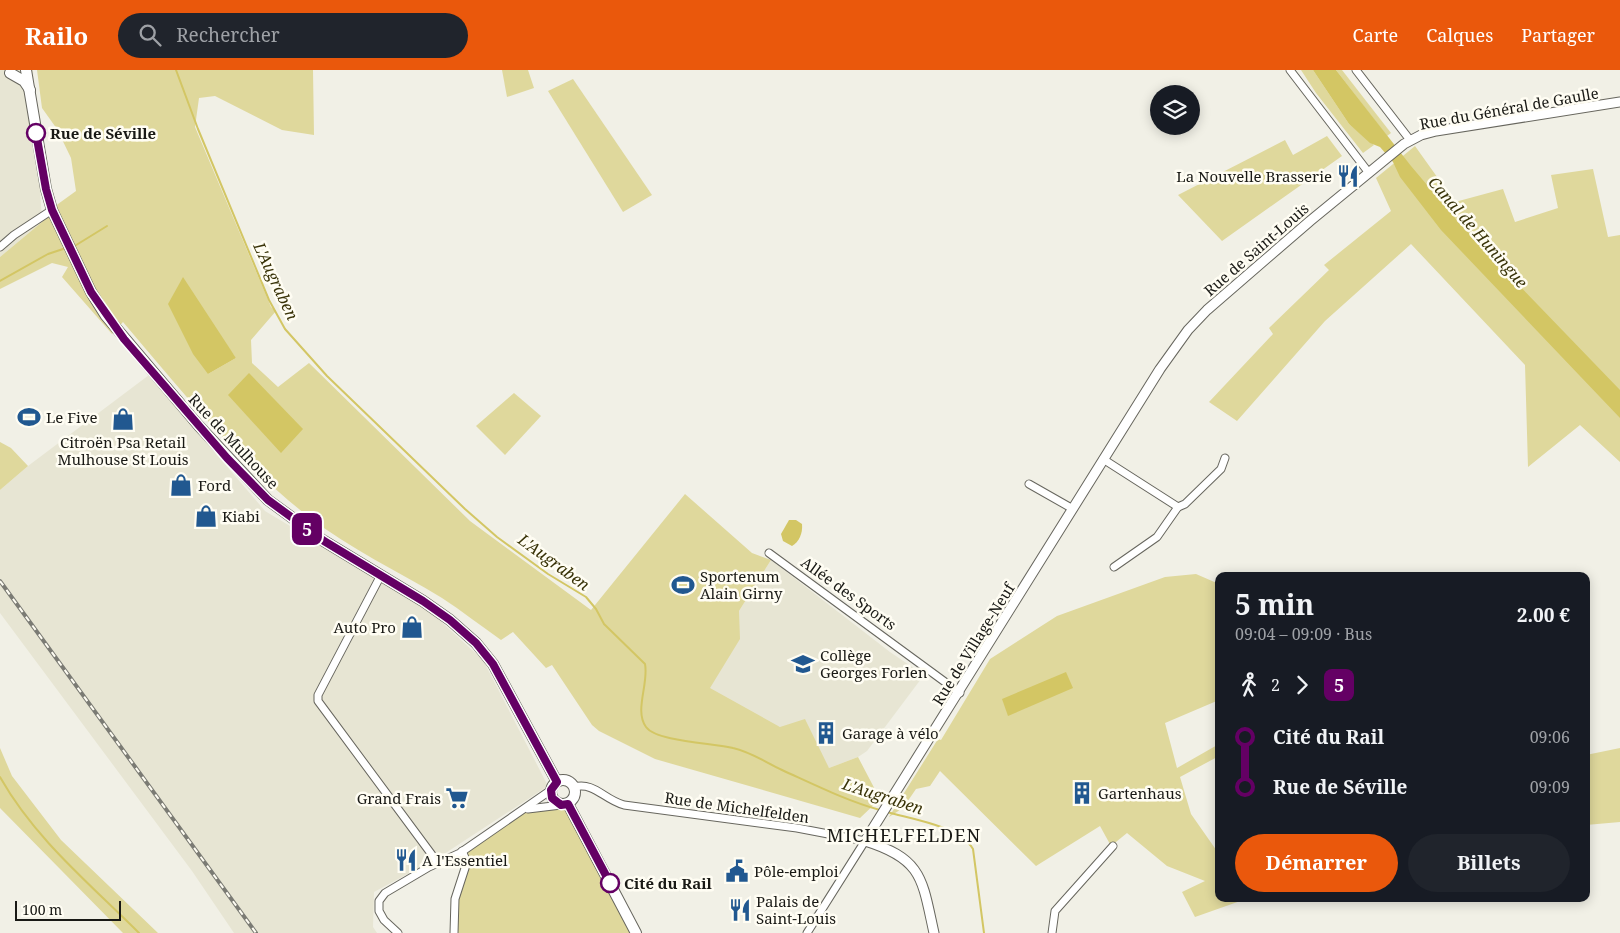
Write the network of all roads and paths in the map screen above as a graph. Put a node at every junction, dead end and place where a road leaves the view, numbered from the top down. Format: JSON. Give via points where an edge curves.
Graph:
{"nodes":[{"id":1,"x":26,"y":70,"type":"edge"},
{"id":2,"x":1290,"y":70,"type":"edge"},
{"id":3,"x":1356,"y":70,"type":"edge"},
{"id":4,"x":10,"y":71,"type":"edge"},
{"id":5,"x":30,"y":90,"type":"junction"},
{"id":6,"x":1620,"y":102,"type":"edge"},
{"id":7,"x":1407,"y":142,"type":"junction"},
{"id":8,"x":1382,"y":161,"type":"joint"},
{"id":9,"x":1370,"y":173,"type":"junction"},
{"id":10,"x":52,"y":210,"type":"junction"},
{"id":11,"x":0,"y":247,"type":"edge"},
{"id":12,"x":1160,"y":369,"type":"joint"},
{"id":13,"x":1225,"y":458,"type":"dead end"},
{"id":14,"x":1103,"y":459,"type":"junction"},
{"id":15,"x":1029,"y":484,"type":"dead end"},
{"id":16,"x":1073,"y":508,"type":"junction"},
{"id":17,"x":1178,"y":508,"type":"junction"},
{"id":18,"x":770,"y":553,"type":"dead end"},
{"id":19,"x":1114,"y":567,"type":"dead end"},
{"id":20,"x":381,"y":575,"type":"junction"},
{"id":21,"x":960,"y":693,"type":"junction"},
{"id":22,"x":554,"y":786,"type":"junction"},
{"id":23,"x":574,"y":787,"type":"junction"},
{"id":24,"x":565,"y":804,"type":"junction"},
{"id":25,"x":521,"y":812,"type":"junction"},
{"id":26,"x":865,"y":841,"type":"junction"},
{"id":27,"x":1113,"y":846,"type":"dead end"},
{"id":28,"x":462,"y":851,"type":"junction"},
{"id":29,"x":438,"y":863,"type":"junction"},
{"id":30,"x":398,"y":933,"type":"edge"},
{"id":31,"x":454,"y":933,"type":"edge"},
{"id":32,"x":636,"y":933,"type":"edge"},
{"id":33,"x":807,"y":933,"type":"edge"},
{"id":34,"x":934,"y":933,"type":"edge"},
{"id":35,"x":1052,"y":933,"type":"edge"}],
"edges":[{"from":1,"to":5,"type":"main road","name":"Rue de Mulhouse"},
{"from":2,"to":9,"type":"street"},
{"from":3,"to":7,"type":"street"},
{"from":4,"to":5,"type":"main road"},
{"from":5,"to":10,"type":"main road","name":"Rue de Mulhouse"},
{"from":6,"to":7,"type":"street","name":"Rue du Général de Gaulle","via":[[1436,131]]},
{"from":7,"to":8,"type":"street","name":"Rue du Général de Gaulle"},
{"from":8,"to":9,"type":"street","name":"Rue de Saint-Louis"},
{"from":9,"to":12,"type":"street","name":"Rue de Saint-Louis","via":[[1207,310]]},
{"from":10,"to":11,"type":"street"},
{"from":10,"to":20,"type":"main road","name":"Rue de Mulhouse","via":[[91,292],[124,339],[251,484],[324,541]]},
{"from":12,"to":14,"type":"street","name":"Rue de Village-Neuf"},
{"from":13,"to":17,"type":"street","via":[[1221,469]]},
{"from":14,"to":16,"type":"street","name":"Rue de Village-Neuf"},
{"from":14,"to":17,"type":"street"},
{"from":15,"to":16,"type":"street"},
{"from":16,"to":21,"type":"street","name":"Rue de Village-Neuf"},
{"from":17,"to":19,"type":"street","via":[[1157,537]]},
{"from":18,"to":21,"type":"street","name":"Allée des Sports"},
{"from":20,"to":22,"type":"main road","name":"Rue de Mulhouse","via":[[450,620],[476,643],[493,664]]},
{"from":20,"to":29,"type":"street","via":[[318,701]]},
{"from":21,"to":26,"type":"street","name":"Rue de Village-Neuf"},
{"from":22,"to":23,"type":"main road","via":[[567,781]]},
{"from":22,"to":24,"type":"main road","via":[[552,798]]},
{"from":22,"to":25,"type":"street"},
{"from":23,"to":24,"type":"main road","via":[[574,798]]},
{"from":23,"to":26,"type":"street","name":"Rue de Michelfelden","via":[[594,788],[606,799],[624,805],[797,828]]},
{"from":24,"to":25,"type":"street"},
{"from":24,"to":32,"type":"main road"},
{"from":25,"to":28,"type":"street"},
{"from":26,"to":33,"type":"street","name":"Rue de Village-Neuf"},
{"from":26,"to":34,"type":"street","name":"Rue de Michelfelden","via":[[896,852],[913,866],[923,886]]},
{"from":27,"to":35,"type":"street","via":[[1055,911]]},
{"from":28,"to":29,"type":"street"},
{"from":28,"to":31,"type":"street","via":[[467,862],[454,898]]},
{"from":29,"to":30,"type":"street","via":[[381,898],[381,916]]}]}
